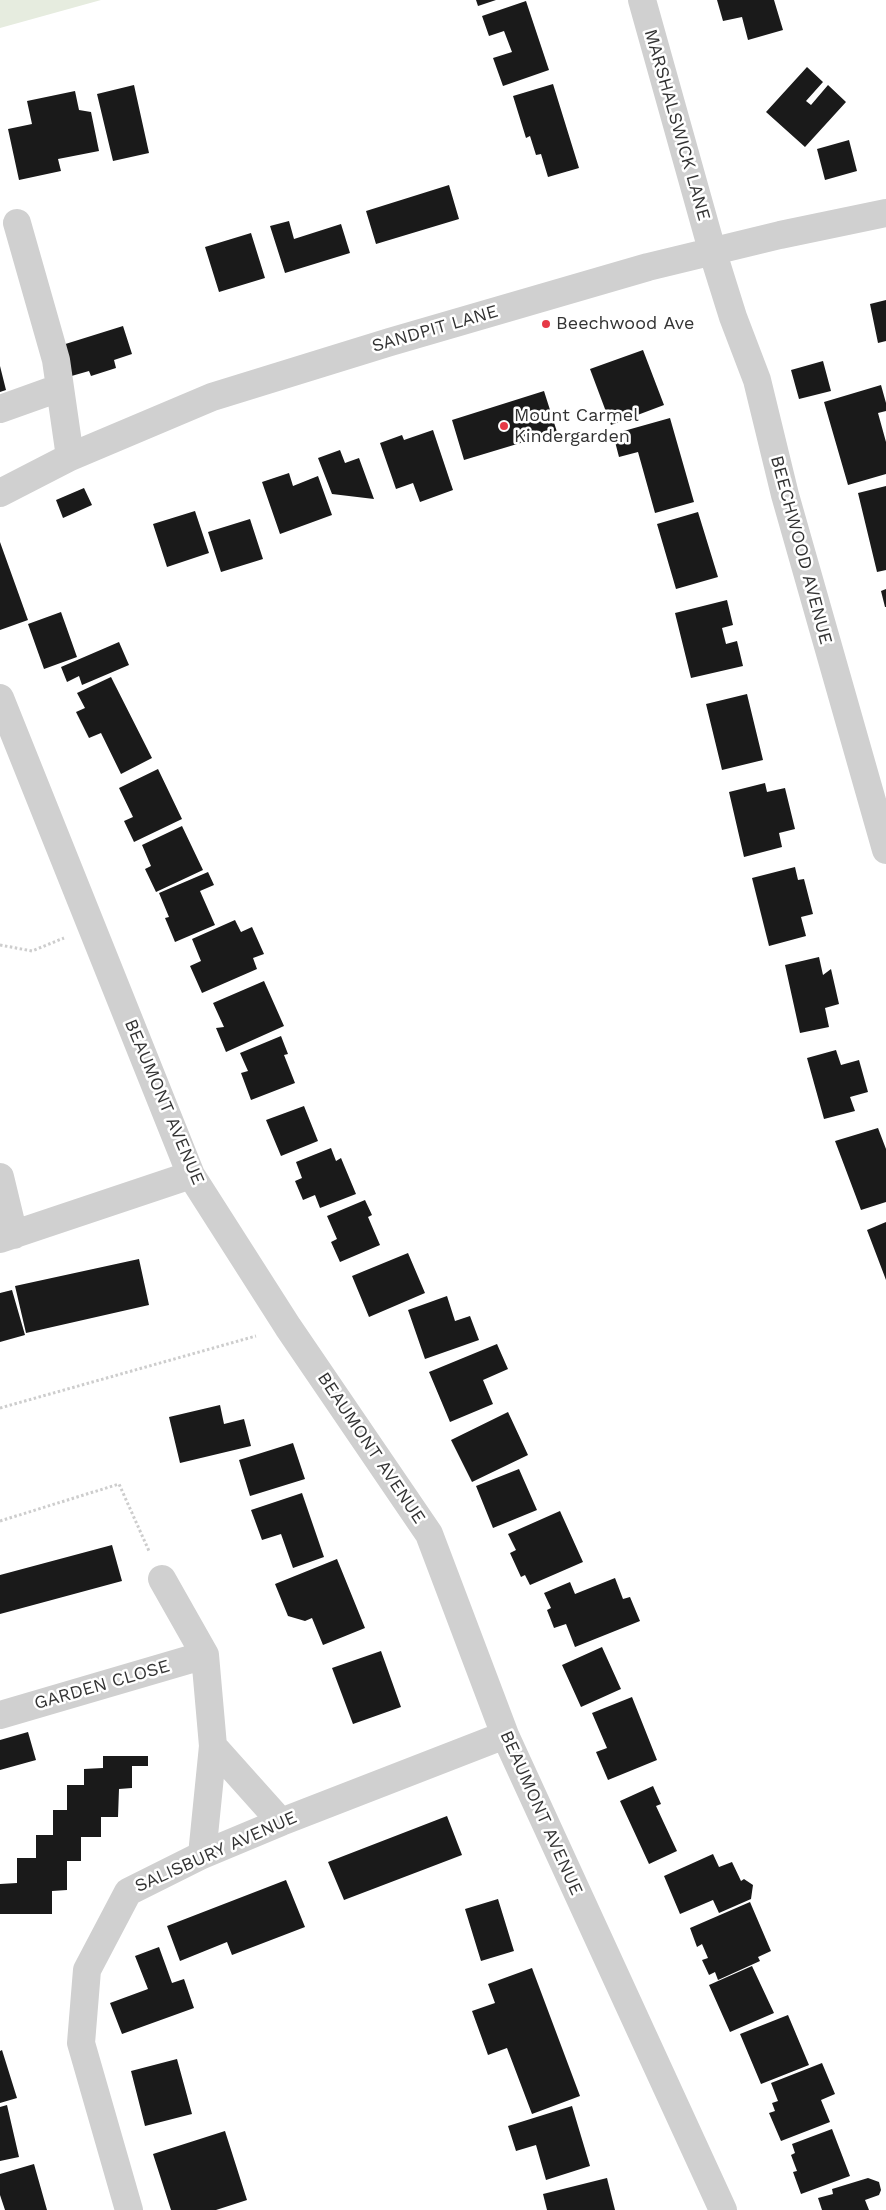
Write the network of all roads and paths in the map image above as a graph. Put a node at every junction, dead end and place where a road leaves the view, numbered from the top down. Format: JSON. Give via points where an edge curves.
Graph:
{"nodes":[{"id":1,"x":642,"y":0,"type":"edge"},
{"id":2,"x":886,"y":213,"type":"edge"},
{"id":3,"x":17,"y":223,"type":"dead end"},
{"id":4,"x":712,"y":250,"type":"junction"},
{"id":5,"x":60,"y":388,"type":"junction"},
{"id":6,"x":0,"y":409,"type":"edge"},
{"id":7,"x":70,"y":457,"type":"junction"},
{"id":8,"x":0,"y":494,"type":"edge"},
{"id":9,"x":0,"y":698,"type":"edge"},
{"id":10,"x":880,"y":806,"type":"edge"},
{"id":11,"x":886,"y":850,"type":"edge"},
{"id":12,"x":92,"y":926,"type":"junction"},
{"id":13,"x":0,"y":945,"type":"edge"},
{"id":14,"x":191,"y":1175,"type":"junction"},
{"id":15,"x":0,"y":1178,"type":"edge"},
{"id":16,"x":7,"y":1237,"type":"edge"},
{"id":17,"x":288,"y":1327,"type":"junction"},
{"id":18,"x":0,"y":1408,"type":"edge"},
{"id":19,"x":0,"y":1521,"type":"edge"},
{"id":20,"x":162,"y":1579,"type":"joint"},
{"id":21,"x":205,"y":1655,"type":"junction"},
{"id":22,"x":0,"y":1715,"type":"edge"},
{"id":23,"x":505,"y":1735,"type":"junction"},
{"id":24,"x":212,"y":1746,"type":"junction"},
{"id":25,"x":281,"y":1822,"type":"junction"},
{"id":26,"x":202,"y":1855,"type":"junction"},
{"id":27,"x":129,"y":2210,"type":"edge"},
{"id":28,"x":723,"y":2210,"type":"edge"}],
"edges":[{"from":1,"to":4,"type":"street","name":"MARSHALSWICK LANE"},
{"from":2,"to":4,"type":"street","name":"SANDPIT LANE"},
{"from":3,"to":5,"type":"street","via":[[56,360]]},
{"from":4,"to":7,"type":"street","name":"SANDPIT LANE","via":[[212,397]]},
{"from":4,"to":10,"type":"street","name":"BEECHWOOD AVENUE","via":[[757,380],[785,495]]},
{"from":5,"to":6,"type":"street"},
{"from":5,"to":7,"type":"street"},
{"from":7,"to":8,"type":"street","name":"SANDPIT LANE"},
{"from":9,"to":12,"type":"street","name":"BEAUMONT AVENUE"},
{"from":10,"to":11,"type":"street","name":"BEECHWOOD AVENUE"},
{"from":12,"to":13,"type":"path","via":[[32,951]]},
{"from":12,"to":14,"type":"street","name":"BEAUMONT AVENUE"},
{"from":14,"to":16,"type":"street"},
{"from":14,"to":17,"type":"street","name":"BEAUMONT AVENUE"},
{"from":15,"to":16,"type":"street"},
{"from":17,"to":18,"type":"path"},
{"from":17,"to":23,"type":"street","name":"BEAUMONT AVENUE","via":[[429,1534]]},
{"from":19,"to":20,"type":"path","via":[[119,1484]]},
{"from":20,"to":21,"type":"street"},
{"from":21,"to":22,"type":"street","name":"GARDEN CLOSE"},
{"from":21,"to":24,"type":"street"},
{"from":23,"to":25,"type":"street","name":"SALISBURY AVENUE"},
{"from":23,"to":28,"type":"street","name":"BEAUMONT AVENUE"},
{"from":24,"to":25,"type":"street"},
{"from":24,"to":26,"type":"street"},
{"from":25,"to":26,"type":"street","name":"SALISBURY AVENUE"},
{"from":26,"to":27,"type":"street","name":"SALISBURY AVENUE","via":[[128,1892],[87,1970],[81,2043]]}]}
